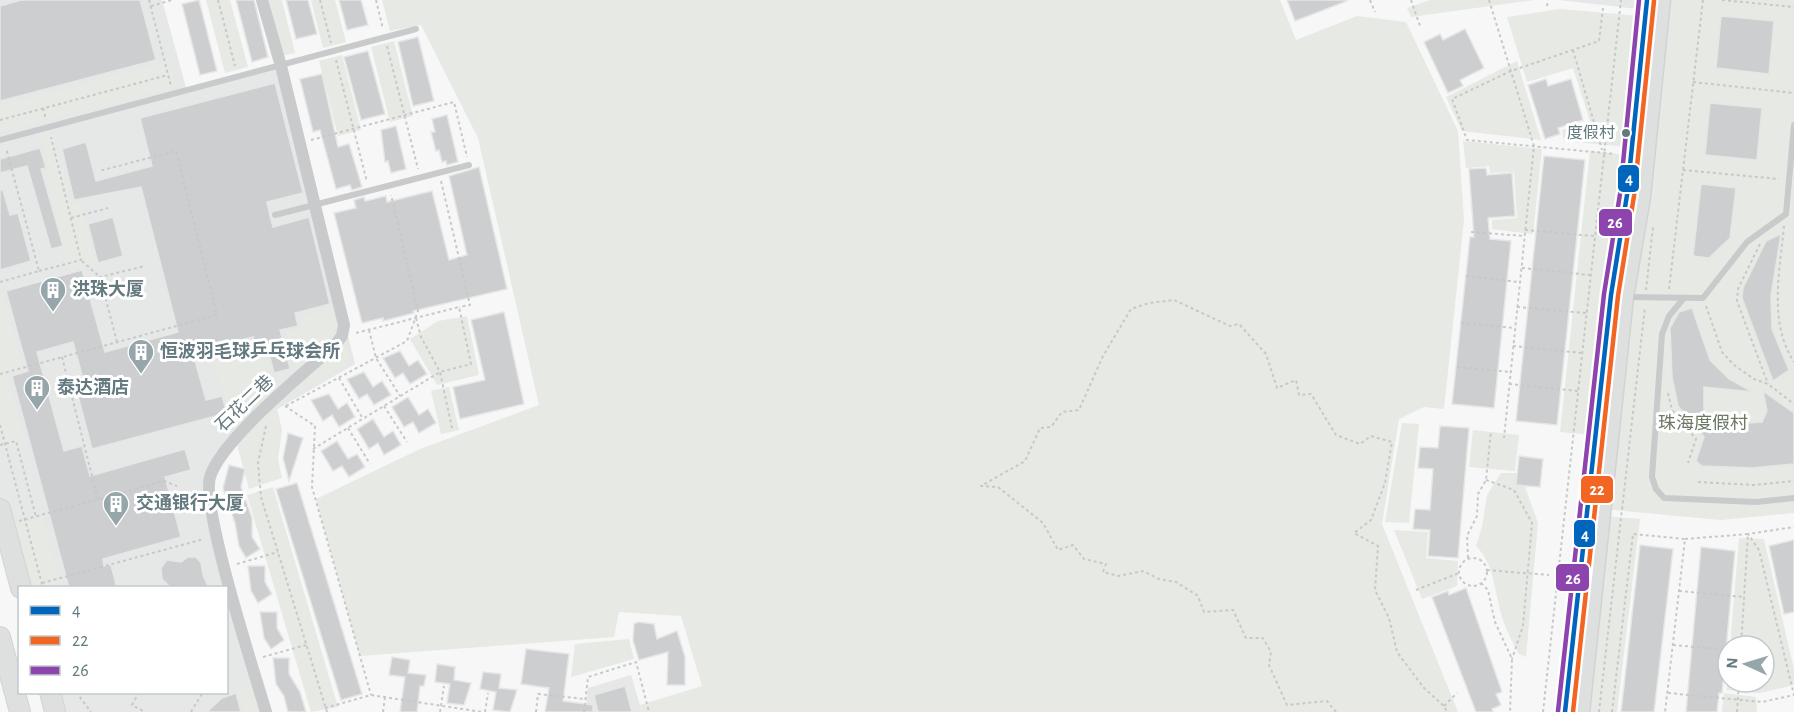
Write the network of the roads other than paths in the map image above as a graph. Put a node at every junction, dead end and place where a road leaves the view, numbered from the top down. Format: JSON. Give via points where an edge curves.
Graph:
{"nodes":[{"id":1,"x":262,"y":0,"type":"edge"},
{"id":2,"x":1647,"y":0,"type":"edge"},
{"id":3,"x":1661,"y":0,"type":"edge"},
{"id":4,"x":416,"y":29,"type":"dead end"},
{"id":5,"x":281,"y":66,"type":"junction"},
{"id":6,"x":1794,"y":125,"type":"edge"},
{"id":7,"x":2,"y":140,"type":"edge"},
{"id":8,"x":469,"y":165,"type":"road end"},
{"id":9,"x":314,"y":205,"type":"junction"},
{"id":10,"x":276,"y":215,"type":"dead end"},
{"id":11,"x":1624,"y":297,"type":"junction"},
{"id":12,"x":1684,"y":298,"type":"junction"},
{"id":13,"x":1794,"y":498,"type":"edge"},
{"id":14,"x":0,"y":509,"type":"edge"},
{"id":15,"x":20,"y":586,"type":"edge"},
{"id":16,"x":0,"y":637,"type":"edge"},
{"id":17,"x":50,"y":694,"type":"edge"},
{"id":18,"x":20,"y":712,"type":"edge"},
{"id":19,"x":55,"y":712,"type":"edge"},
{"id":20,"x":266,"y":712,"type":"edge"},
{"id":21,"x":1565,"y":712,"type":"edge"},
{"id":22,"x":1580,"y":712,"type":"edge"}],
"edges":[{"from":1,"to":5,"type":"street"},
{"from":2,"to":21,"type":"main road"},
{"from":3,"to":11,"type":"main road","via":[[1641,197]]},
{"from":4,"to":5,"type":"lane"},
{"from":5,"to":7,"type":"lane"},
{"from":5,"to":9,"type":"street"},
{"from":6,"to":12,"type":"lane","via":[[1786,214],[1747,242],[1703,298]]},
{"from":8,"to":9,"type":"lane"},
{"from":9,"to":10,"type":"lane"},
{"from":9,"to":20,"type":"street","name":"石花二巷","via":[[344,325],[342,336],[281,403],[226,446],[210,478],[217,535]]},
{"from":11,"to":12,"type":"lane"},
{"from":11,"to":22,"type":"main road"},
{"from":12,"to":13,"type":"lane","via":[[1669,316],[1662,334],[1652,477],[1656,489],[1664,498],[1756,502]]},
{"from":14,"to":15,"type":"main road"},
{"from":16,"to":18,"type":"main road"},
{"from":17,"to":19,"type":"main road"}]}
